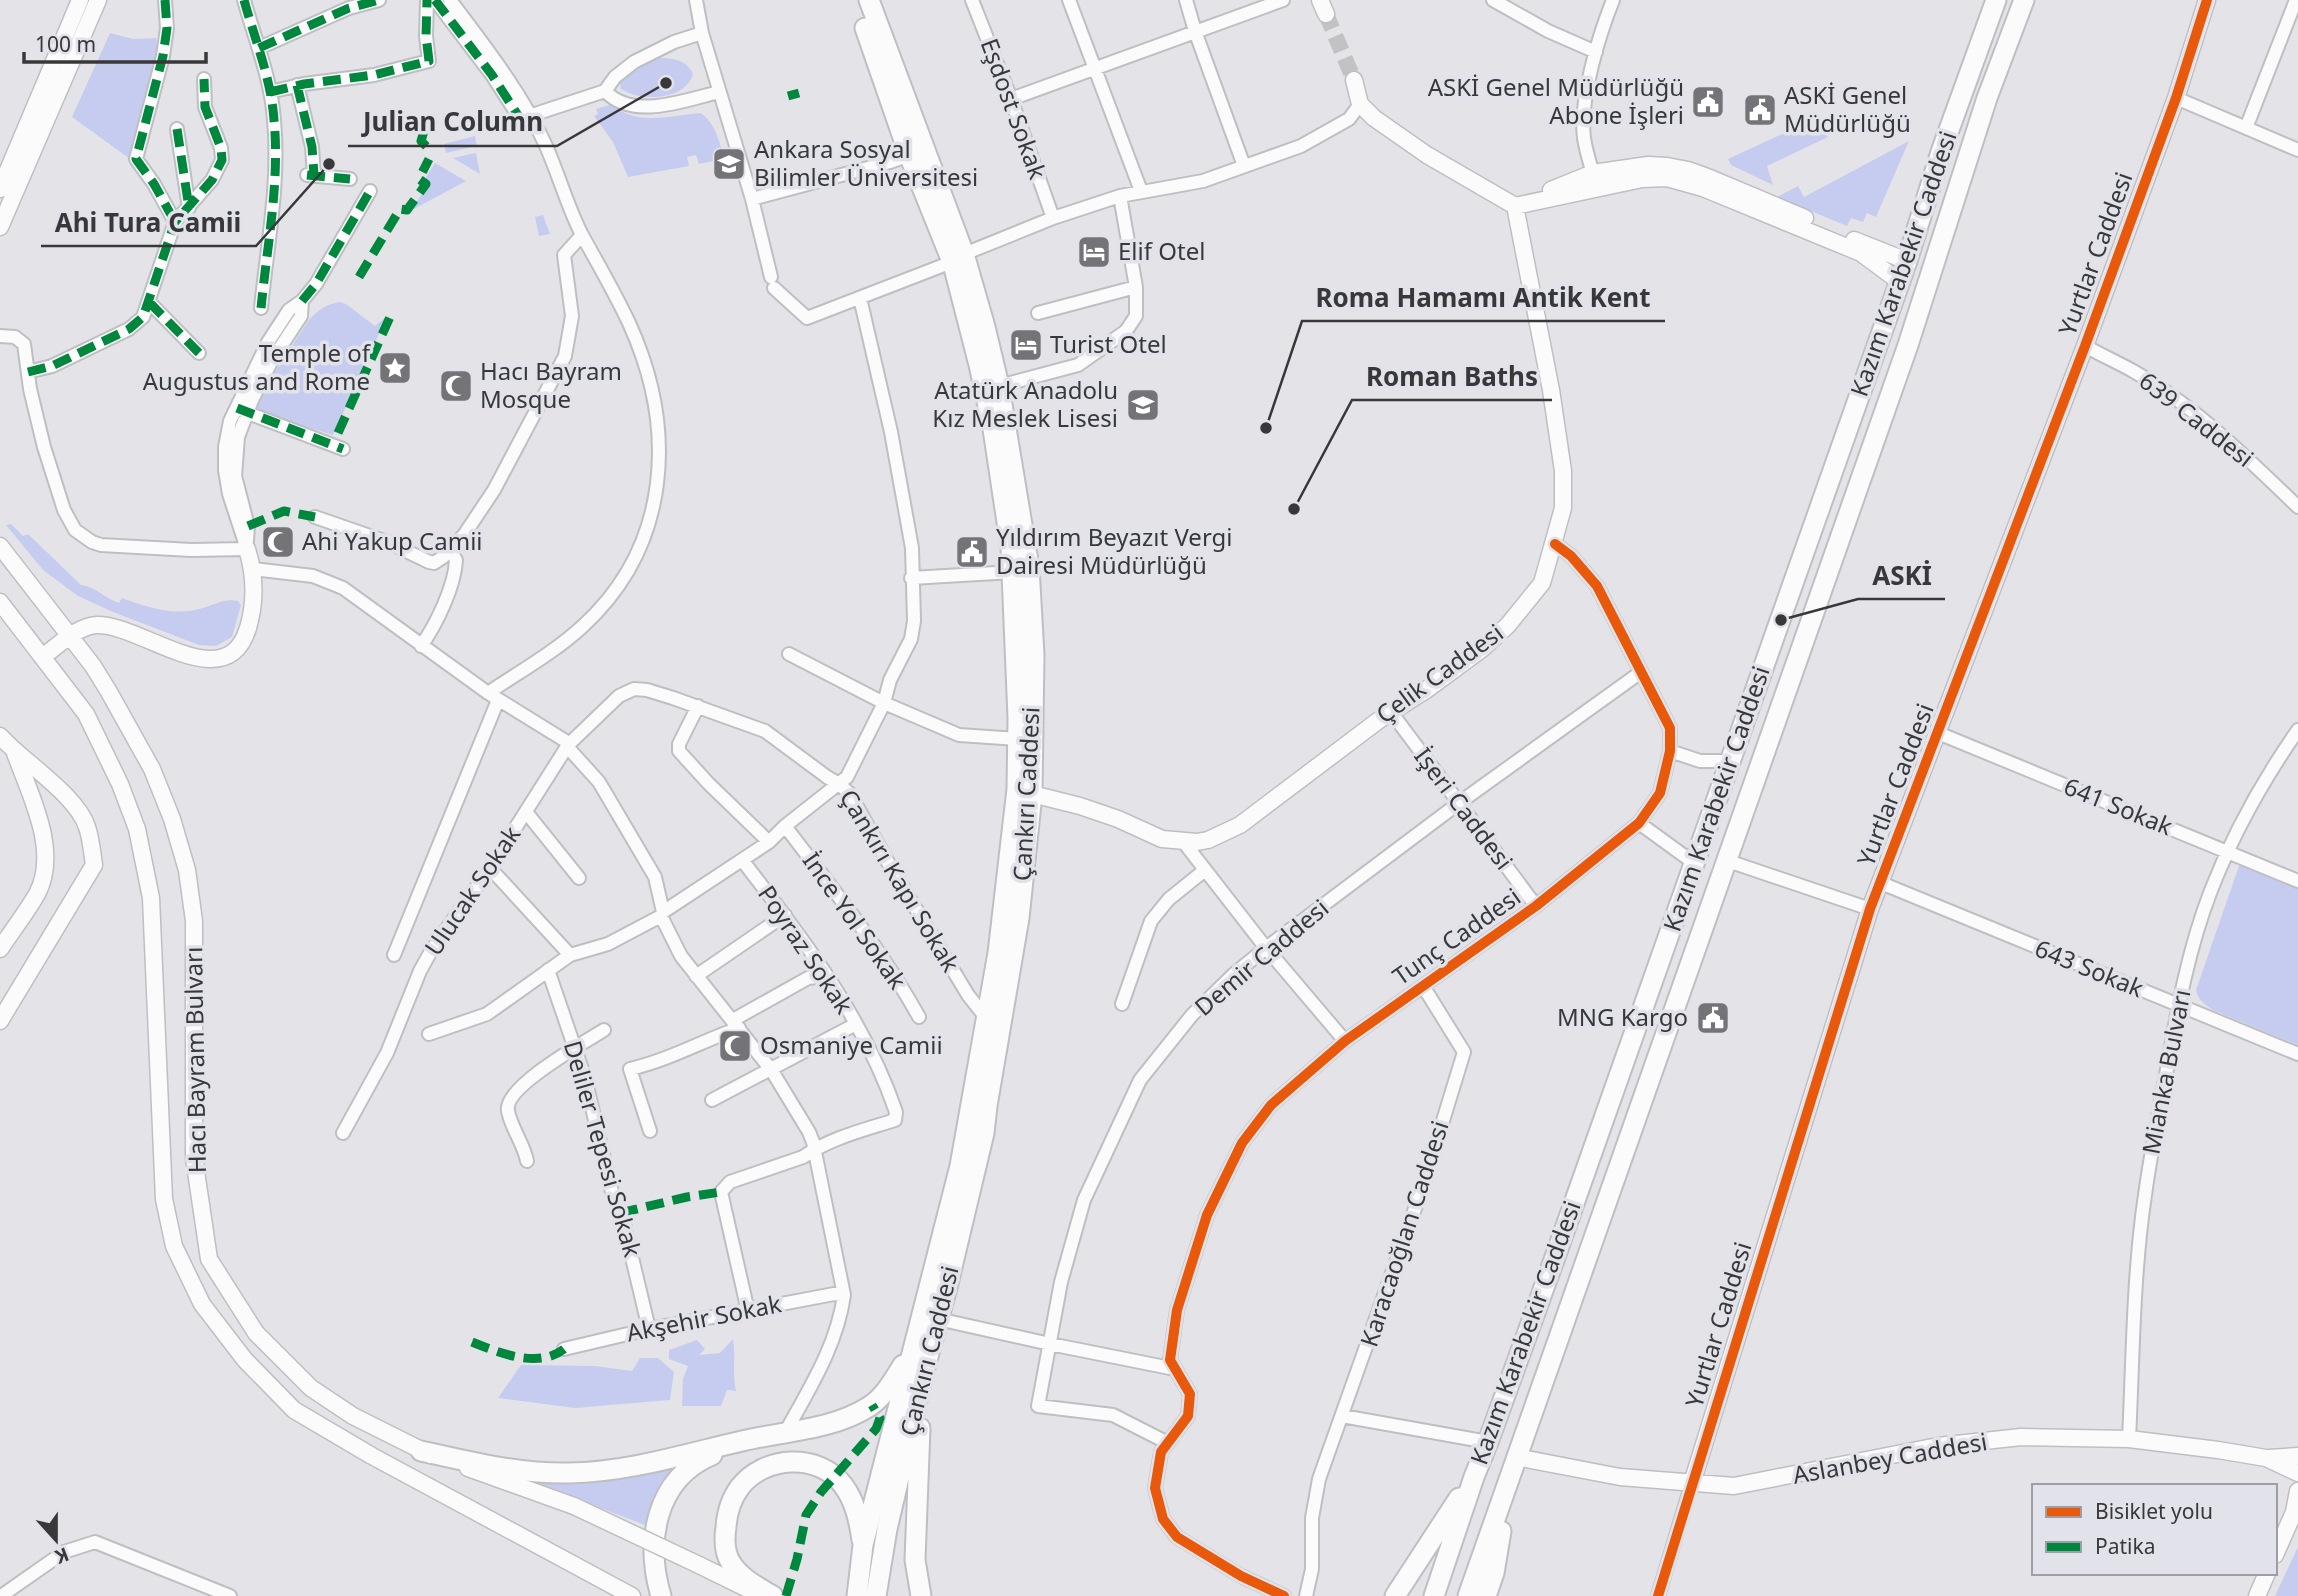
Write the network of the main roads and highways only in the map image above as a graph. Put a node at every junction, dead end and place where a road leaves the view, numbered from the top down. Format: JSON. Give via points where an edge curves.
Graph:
{"nodes":[{"id":1,"x":856,"y":0,"type":"edge"},
{"id":2,"x":869,"y":0,"type":"edge"},
{"id":3,"x":1996,"y":0,"type":"edge"},
{"id":4,"x":2024,"y":0,"type":"edge"},
{"id":5,"x":958,"y":258,"type":"junction"},
{"id":6,"x":913,"y":1347,"type":"junction"},
{"id":7,"x":923,"y":1371,"type":"junction"},
{"id":8,"x":745,"y":1440,"type":"junction"},
{"id":9,"x":421,"y":1451,"type":"road end"},
{"id":10,"x":1474,"y":1477,"type":"junction"},
{"id":11,"x":1507,"y":1489,"type":"junction"},
{"id":12,"x":863,"y":1545,"type":"junction"},
{"id":13,"x":661,"y":1596,"type":"edge"},
{"id":14,"x":773,"y":1596,"type":"edge"},
{"id":15,"x":857,"y":1596,"type":"edge"},
{"id":16,"x":876,"y":1596,"type":"edge"},
{"id":17,"x":920,"y":1596,"type":"edge"},
{"id":18,"x":1395,"y":1596,"type":"edge"},
{"id":19,"x":1434,"y":1596,"type":"edge"},
{"id":20,"x":1468,"y":1596,"type":"edge"},
{"id":21,"x":1486,"y":1596,"type":"edge"}],
"edges":[{"from":1,"to":5,"type":"main road","name":"Çankırı Caddesi","via":[[909,155]]},
{"from":2,"to":5,"type":"main road","name":"Çankırı Caddesi"},
{"from":3,"to":10,"type":"main road","name":"Kazım Karabekir Caddesi"},
{"from":4,"to":11,"type":"main road","name":"Kazım Karabekir Caddesi","via":[[1987,98],[1908,345]]},
{"from":5,"to":6,"type":"main road","name":"Çankırı Caddesi","via":[[1012,549],[1017,789],[987,1019],[960,1166]]},
{"from":5,"to":7,"type":"main road","name":"Çankırı Caddesi","via":[[985,327],[999,386],[1029,567],[1034,655],[1032,794],[1019,918],[984,1133]]},
{"from":6,"to":8,"type":"main road","via":[[891,1385],[872,1405],[842,1421]]},
{"from":6,"to":12,"type":"main road","name":"Çankırı Caddesi"},
{"from":7,"to":16,"type":"main road","name":"Çankırı Caddesi"},
{"from":7,"to":17,"type":"main road","via":[[915,1514]]},
{"from":8,"to":9,"type":"main road","via":[[647,1465],[568,1474],[502,1468]]},
{"from":8,"to":13,"type":"main road","via":[[700,1460],[668,1491],[654,1530]]},
{"from":10,"to":18,"type":"main road"},
{"from":10,"to":19,"type":"main road","name":"Kazım Karabekir Caddesi"},
{"from":11,"to":20,"type":"main road","name":"Kazım Karabekir Caddesi"},
{"from":11,"to":21,"type":"main road"},
{"from":12,"to":14,"type":"main road","via":[[852,1501],[829,1471],[800,1461],[770,1466],[741,1486],[732,1500],[725,1549],[741,1575]]},
{"from":12,"to":15,"type":"main road","name":"Çankırı Caddesi"}]}
